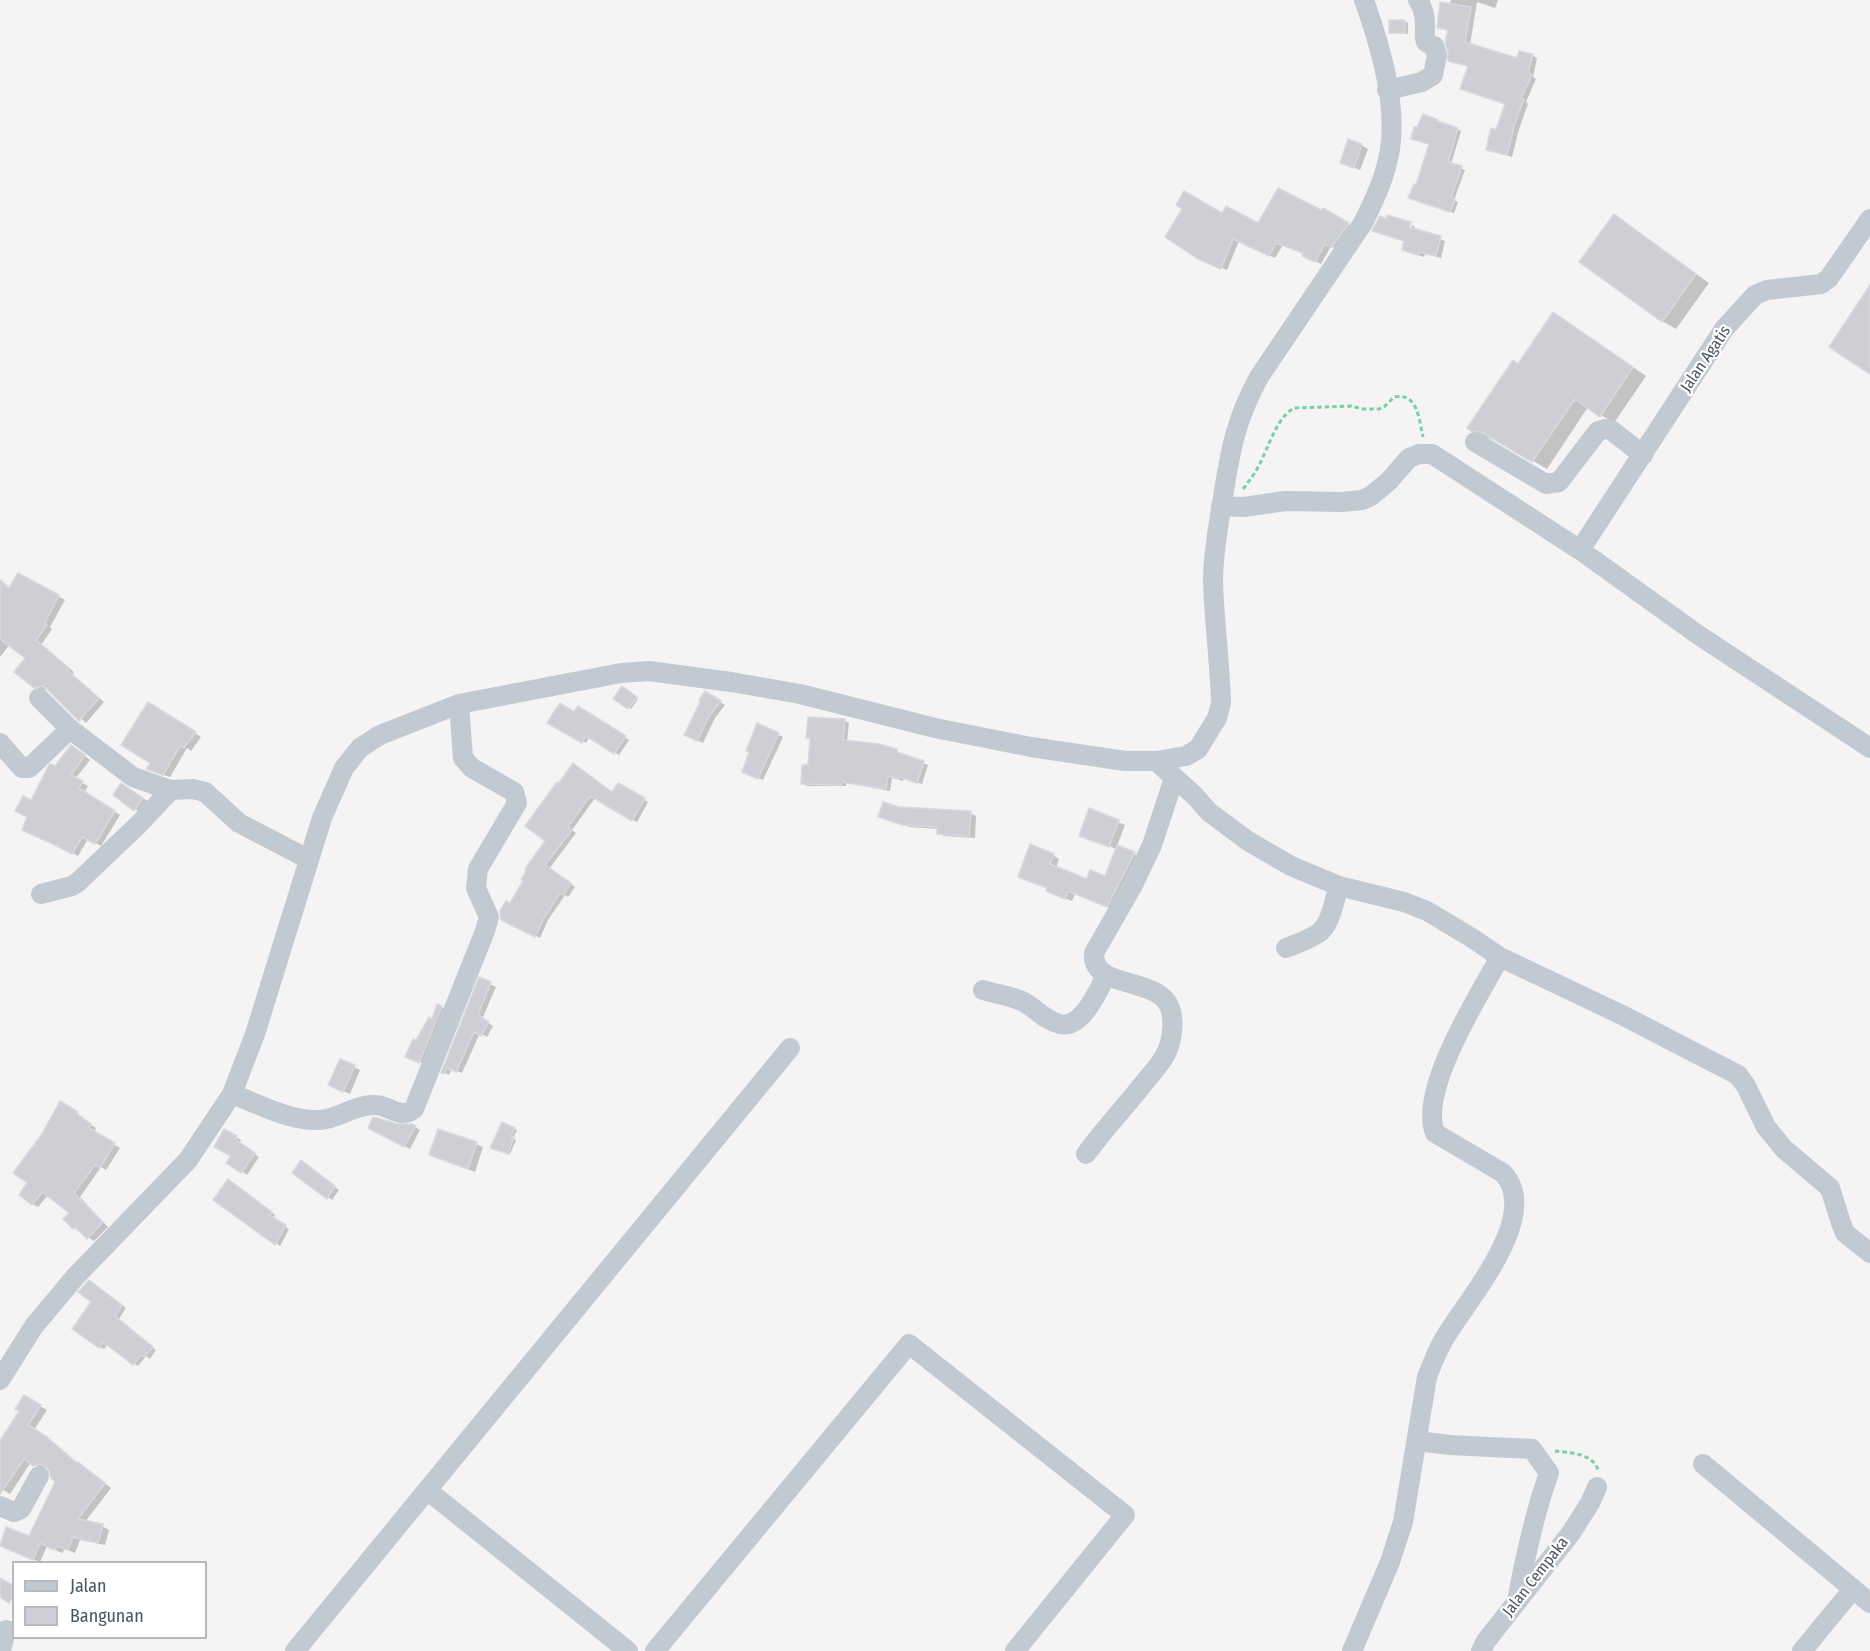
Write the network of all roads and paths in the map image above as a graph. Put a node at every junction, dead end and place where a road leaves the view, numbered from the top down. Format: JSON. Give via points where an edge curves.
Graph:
{"nodes":[{"id":1,"x":1364,"y":0,"type":"edge"},
{"id":2,"x":1418,"y":0,"type":"edge"},
{"id":3,"x":1387,"y":90,"type":"junction"},
{"id":4,"x":1870,"y":219,"type":"edge"},
{"id":5,"x":1475,"y":442,"type":"dead end"},
{"id":6,"x":1432,"y":454,"type":"junction"},
{"id":7,"x":1643,"y":455,"type":"junction"},
{"id":8,"x":1222,"y":502,"type":"junction"},
{"id":9,"x":1580,"y":550,"type":"junction"},
{"id":10,"x":39,"y":698,"type":"dead end"},
{"id":11,"x":459,"y":704,"type":"junction"},
{"id":12,"x":70,"y":729,"type":"junction"},
{"id":13,"x":0,"y":743,"type":"edge"},
{"id":14,"x":1870,"y":748,"type":"edge"},
{"id":15,"x":1156,"y":761,"type":"junction"},
{"id":16,"x":1174,"y":778,"type":"junction"},
{"id":17,"x":171,"y":790,"type":"junction"},
{"id":18,"x":308,"y":860,"type":"junction"},
{"id":19,"x":1339,"y":886,"type":"junction"},
{"id":20,"x":42,"y":894,"type":"dead end"},
{"id":21,"x":1286,"y":948,"type":"dead end"},
{"id":22,"x":1500,"y":957,"type":"junction"},
{"id":23,"x":1106,"y":976,"type":"junction"},
{"id":24,"x":983,"y":990,"type":"dead end"},
{"id":25,"x":790,"y":1048,"type":"dead end"},
{"id":26,"x":232,"y":1094,"type":"junction"},
{"id":27,"x":1086,"y":1154,"type":"dead end"},
{"id":28,"x":1870,"y":1253,"type":"edge"},
{"id":29,"x":0,"y":1380,"type":"edge"},
{"id":30,"x":1417,"y":1441,"type":"junction"},
{"id":31,"x":1532,"y":1449,"type":"junction"},
{"id":32,"x":1703,"y":1464,"type":"dead end"},
{"id":33,"x":39,"y":1476,"type":"dead end"},
{"id":34,"x":427,"y":1490,"type":"junction"},
{"id":35,"x":1594,"y":1495,"type":"joint"},
{"id":36,"x":0,"y":1506,"type":"edge"},
{"id":37,"x":1853,"y":1589,"type":"junction"},
{"id":38,"x":1517,"y":1601,"type":"junction"},
{"id":39,"x":1870,"y":1603,"type":"edge"},
{"id":40,"x":6,"y":1630,"type":"dead end"},
{"id":41,"x":0,"y":1651,"type":"edge"},
{"id":42,"x":295,"y":1651,"type":"edge"},
{"id":43,"x":628,"y":1651,"type":"edge"},
{"id":44,"x":655,"y":1651,"type":"edge"},
{"id":45,"x":1015,"y":1651,"type":"edge"},
{"id":46,"x":1352,"y":1651,"type":"edge"},
{"id":47,"x":1481,"y":1651,"type":"edge"},
{"id":48,"x":1802,"y":1651,"type":"edge"}],
"edges":[{"from":1,"to":3,"type":"street","via":[[1376,33]]},
{"from":2,"to":3,"type":"street","via":[[1426,15],[1424,39],[1434,46],[1437,55],[1433,75],[1422,82]]},
{"from":3,"to":8,"type":"street","via":[[1392,123],[1390,150],[1376,198],[1244,404],[1234,432]]},
{"from":4,"to":7,"type":"street","name":"Jalan Agatis","via":[[1821,284],[1767,290],[1755,296],[1724,329]]},
{"from":5,"to":7,"type":"street","via":[[1546,484],[1559,482],[1598,431],[1611,430]]},
{"from":6,"to":8,"type":"street","via":[[1409,458],[1389,481],[1362,500],[1285,501],[1244,507]]},
{"from":6,"to":8,"type":"path","via":[[1424,441],[1417,409],[1407,396],[1394,397],[1384,407],[1372,409],[1299,406],[1288,411],[1241,491]]},
{"from":6,"to":9,"type":"street"},
{"from":7,"to":9,"type":"street","name":"Jalan Agatis"},
{"from":8,"to":15,"type":"street","via":[[1213,579],[1221,704],[1198,749],[1186,756]]},
{"from":9,"to":14,"type":"street","via":[[1697,634]]},
{"from":10,"to":12,"type":"street"},
{"from":11,"to":15,"type":"street","via":[[621,672],[649,671],[800,694],[1031,747],[1125,761]]},
{"from":11,"to":18,"type":"street","via":[[380,735],[360,748],[344,768]]},
{"from":11,"to":26,"type":"street","via":[[463,758],[472,768],[514,792],[517,803],[478,869],[476,888],[489,917],[414,1109],[400,1114],[369,1105],[326,1119],[301,1120]]},
{"from":12,"to":13,"type":"street","via":[[29,768],[17,764]]},
{"from":12,"to":17,"type":"street","via":[[134,777]]},
{"from":15,"to":16,"type":"street"},
{"from":16,"to":19,"type":"street","via":[[1248,842],[1290,866]]},
{"from":16,"to":23,"type":"street","via":[[1152,845],[1094,953],[1095,964]]},
{"from":17,"to":18,"type":"street","via":[[205,792],[239,823]]},
{"from":17,"to":20,"type":"street","via":[[77,883]]},
{"from":18,"to":26,"type":"street","via":[[255,1034]]},
{"from":19,"to":21,"type":"street","via":[[1323,930]]},
{"from":19,"to":22,"type":"street","via":[[1427,911]]},
{"from":22,"to":28,"type":"street","via":[[1738,1075],[1766,1127],[1784,1149],[1830,1188],[1845,1233]]},
{"from":22,"to":30,"type":"street","via":[[1453,1044],[1441,1074],[1431,1123],[1435,1132],[1503,1173],[1510,1181],[1513,1214],[1501,1251],[1434,1358],[1427,1377]]},
{"from":23,"to":24,"type":"street","via":[[1087,1010],[1075,1022],[1062,1025],[1023,1002]]},
{"from":23,"to":27,"type":"street","via":[[1151,990],[1166,1000],[1171,1037],[1164,1058]]},
{"from":25,"to":34,"type":"street"},
{"from":26,"to":29,"type":"street","via":[[188,1160],[75,1277],[34,1326]]},
{"from":30,"to":31,"type":"street"},
{"from":30,"to":46,"type":"street","via":[[1397,1542]]},
{"from":31,"to":35,"type":"path","via":[[1592,1459],[1598,1466]]},
{"from":31,"to":38,"type":"street","via":[[1549,1473],[1535,1512]]},
{"from":32,"to":37,"type":"street"},
{"from":33,"to":36,"type":"street","via":[[21,1509],[14,1512]]},
{"from":34,"to":42,"type":"street"},
{"from":34,"to":43,"type":"street"},
{"from":35,"to":38,"type":"street","name":"Jalan Cempaka","via":[[1571,1533]]},
{"from":37,"to":39,"type":"street"},
{"from":37,"to":48,"type":"street"},
{"from":38,"to":47,"type":"street","name":"Jalan Cempaka"},
{"from":40,"to":41,"type":"street"},
{"from":44,"to":45,"type":"street","via":[[909,1344],[1125,1515]]}]}
